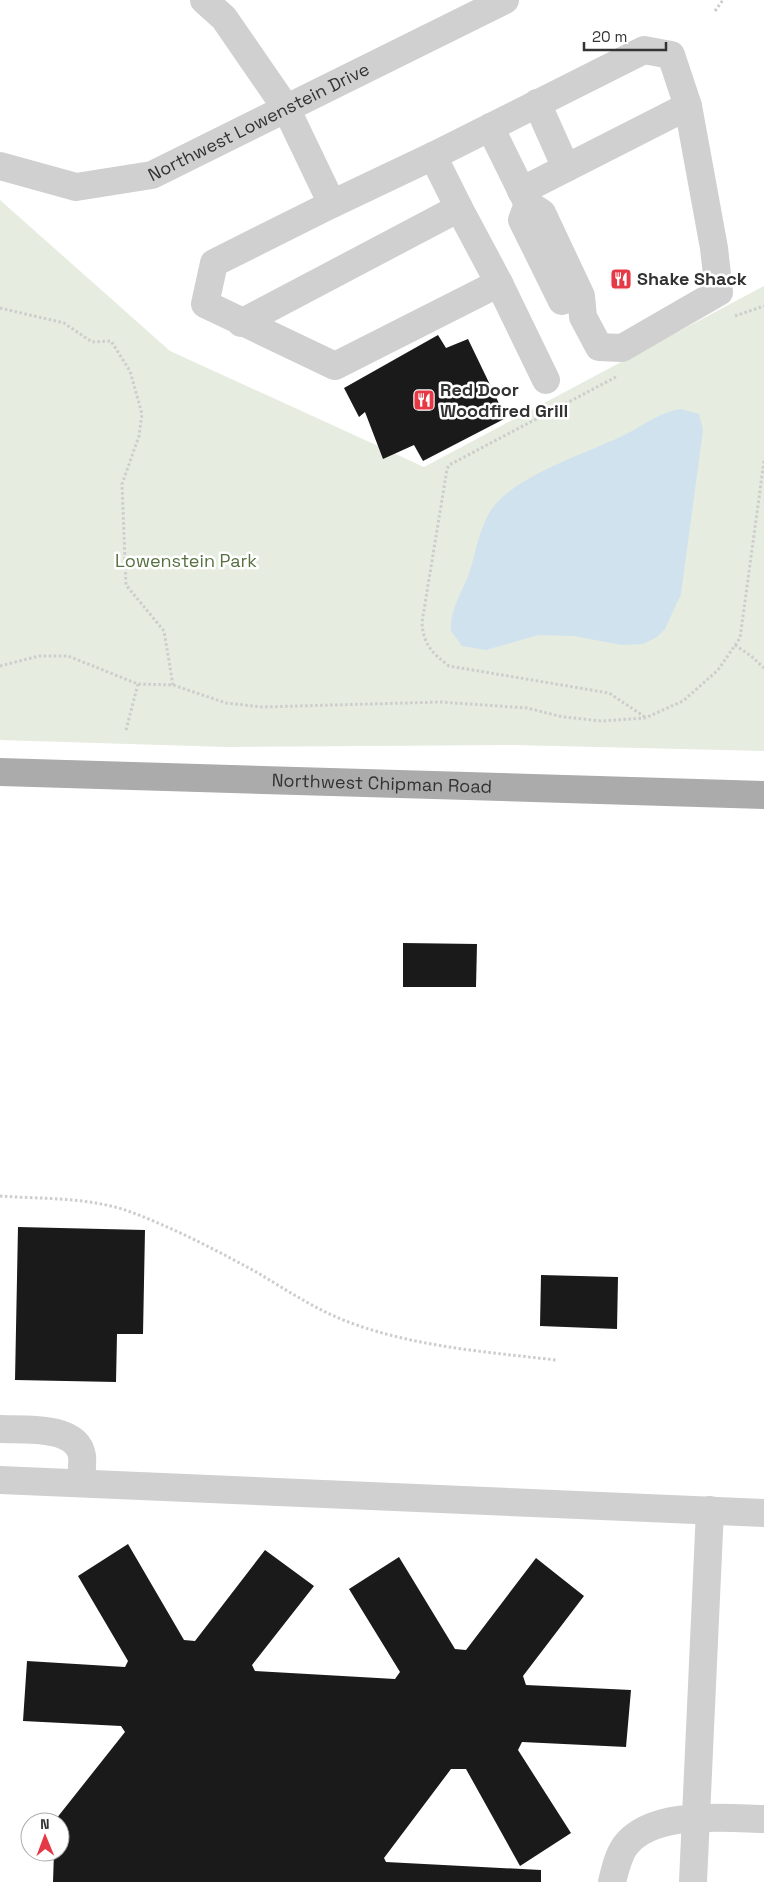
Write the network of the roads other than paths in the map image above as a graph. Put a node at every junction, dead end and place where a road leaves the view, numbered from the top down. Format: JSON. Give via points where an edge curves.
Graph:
{"nodes":[{"id":1,"x":204,"y":0,"type":"edge"},
{"id":2,"x":505,"y":0,"type":"edge"},
{"id":3,"x":537,"y":103,"type":"junction"},
{"id":4,"x":688,"y":106,"type":"junction"},
{"id":5,"x":286,"y":108,"type":"junction"},
{"id":6,"x":490,"y":127,"type":"junction"},
{"id":7,"x":433,"y":156,"type":"junction"},
{"id":8,"x":0,"y":166,"type":"edge"},
{"id":9,"x":566,"y":168,"type":"junction"},
{"id":10,"x":524,"y":198,"type":"junction"},
{"id":11,"x":332,"y":204,"type":"junction"},
{"id":12,"x":458,"y":208,"type":"junction"},
{"id":13,"x":499,"y":283,"type":"junction"},
{"id":14,"x":241,"y":323,"type":"junction"},
{"id":15,"x":546,"y":380,"type":"dead end"},
{"id":16,"x":0,"y":772,"type":"edge"},
{"id":17,"x":764,"y":796,"type":"edge"},
{"id":18,"x":0,"y":1429,"type":"edge"},
{"id":19,"x":0,"y":1480,"type":"edge"},
{"id":20,"x":81,"y":1483,"type":"junction"},
{"id":21,"x":710,"y":1510,"type":"junction"},
{"id":22,"x":764,"y":1513,"type":"edge"},
{"id":23,"x":696,"y":1817,"type":"junction"},
{"id":24,"x":764,"y":1819,"type":"edge"},
{"id":25,"x":612,"y":1882,"type":"edge"},
{"id":26,"x":693,"y":1882,"type":"edge"}],
"edges":[{"from":1,"to":5,"type":"street","via":[[224,18]]},
{"from":2,"to":5,"type":"street","name":"Northwest Lowenstein Drive"},
{"from":3,"to":4,"type":"street","via":[[644,50],[671,55]]},
{"from":3,"to":6,"type":"street"},
{"from":3,"to":9,"type":"street"},
{"from":4,"to":9,"type":"street"},
{"from":4,"to":10,"type":"street","via":[[719,292],[622,348],[599,347],[583,317],[564,304],[522,220]]},
{"from":5,"to":8,"type":"street","name":"Northwest Lowenstein Drive","via":[[152,174],[76,187]]},
{"from":5,"to":11,"type":"street"},
{"from":6,"to":7,"type":"street"},
{"from":6,"to":10,"type":"street"},
{"from":7,"to":11,"type":"street"},
{"from":7,"to":12,"type":"street"},
{"from":9,"to":10,"type":"street"},
{"from":11,"to":14,"type":"street","via":[[214,263],[205,304]]},
{"from":12,"to":13,"type":"street"},
{"from":12,"to":14,"type":"street"},
{"from":13,"to":14,"type":"street","via":[[335,366]]},
{"from":13,"to":15,"type":"street"},
{"from":16,"to":17,"type":"main road","name":"Northwest Chipman Road"},
{"from":18,"to":20,"type":"street","via":[[60,1433],[76,1442],[82,1456]]},
{"from":19,"to":20,"type":"street"},
{"from":20,"to":21,"type":"street"},
{"from":21,"to":22,"type":"street"},
{"from":21,"to":23,"type":"street"},
{"from":23,"to":24,"type":"street"},
{"from":23,"to":25,"type":"street","via":[[656,1825],[635,1836],[625,1847]]},
{"from":23,"to":26,"type":"street"}]}
